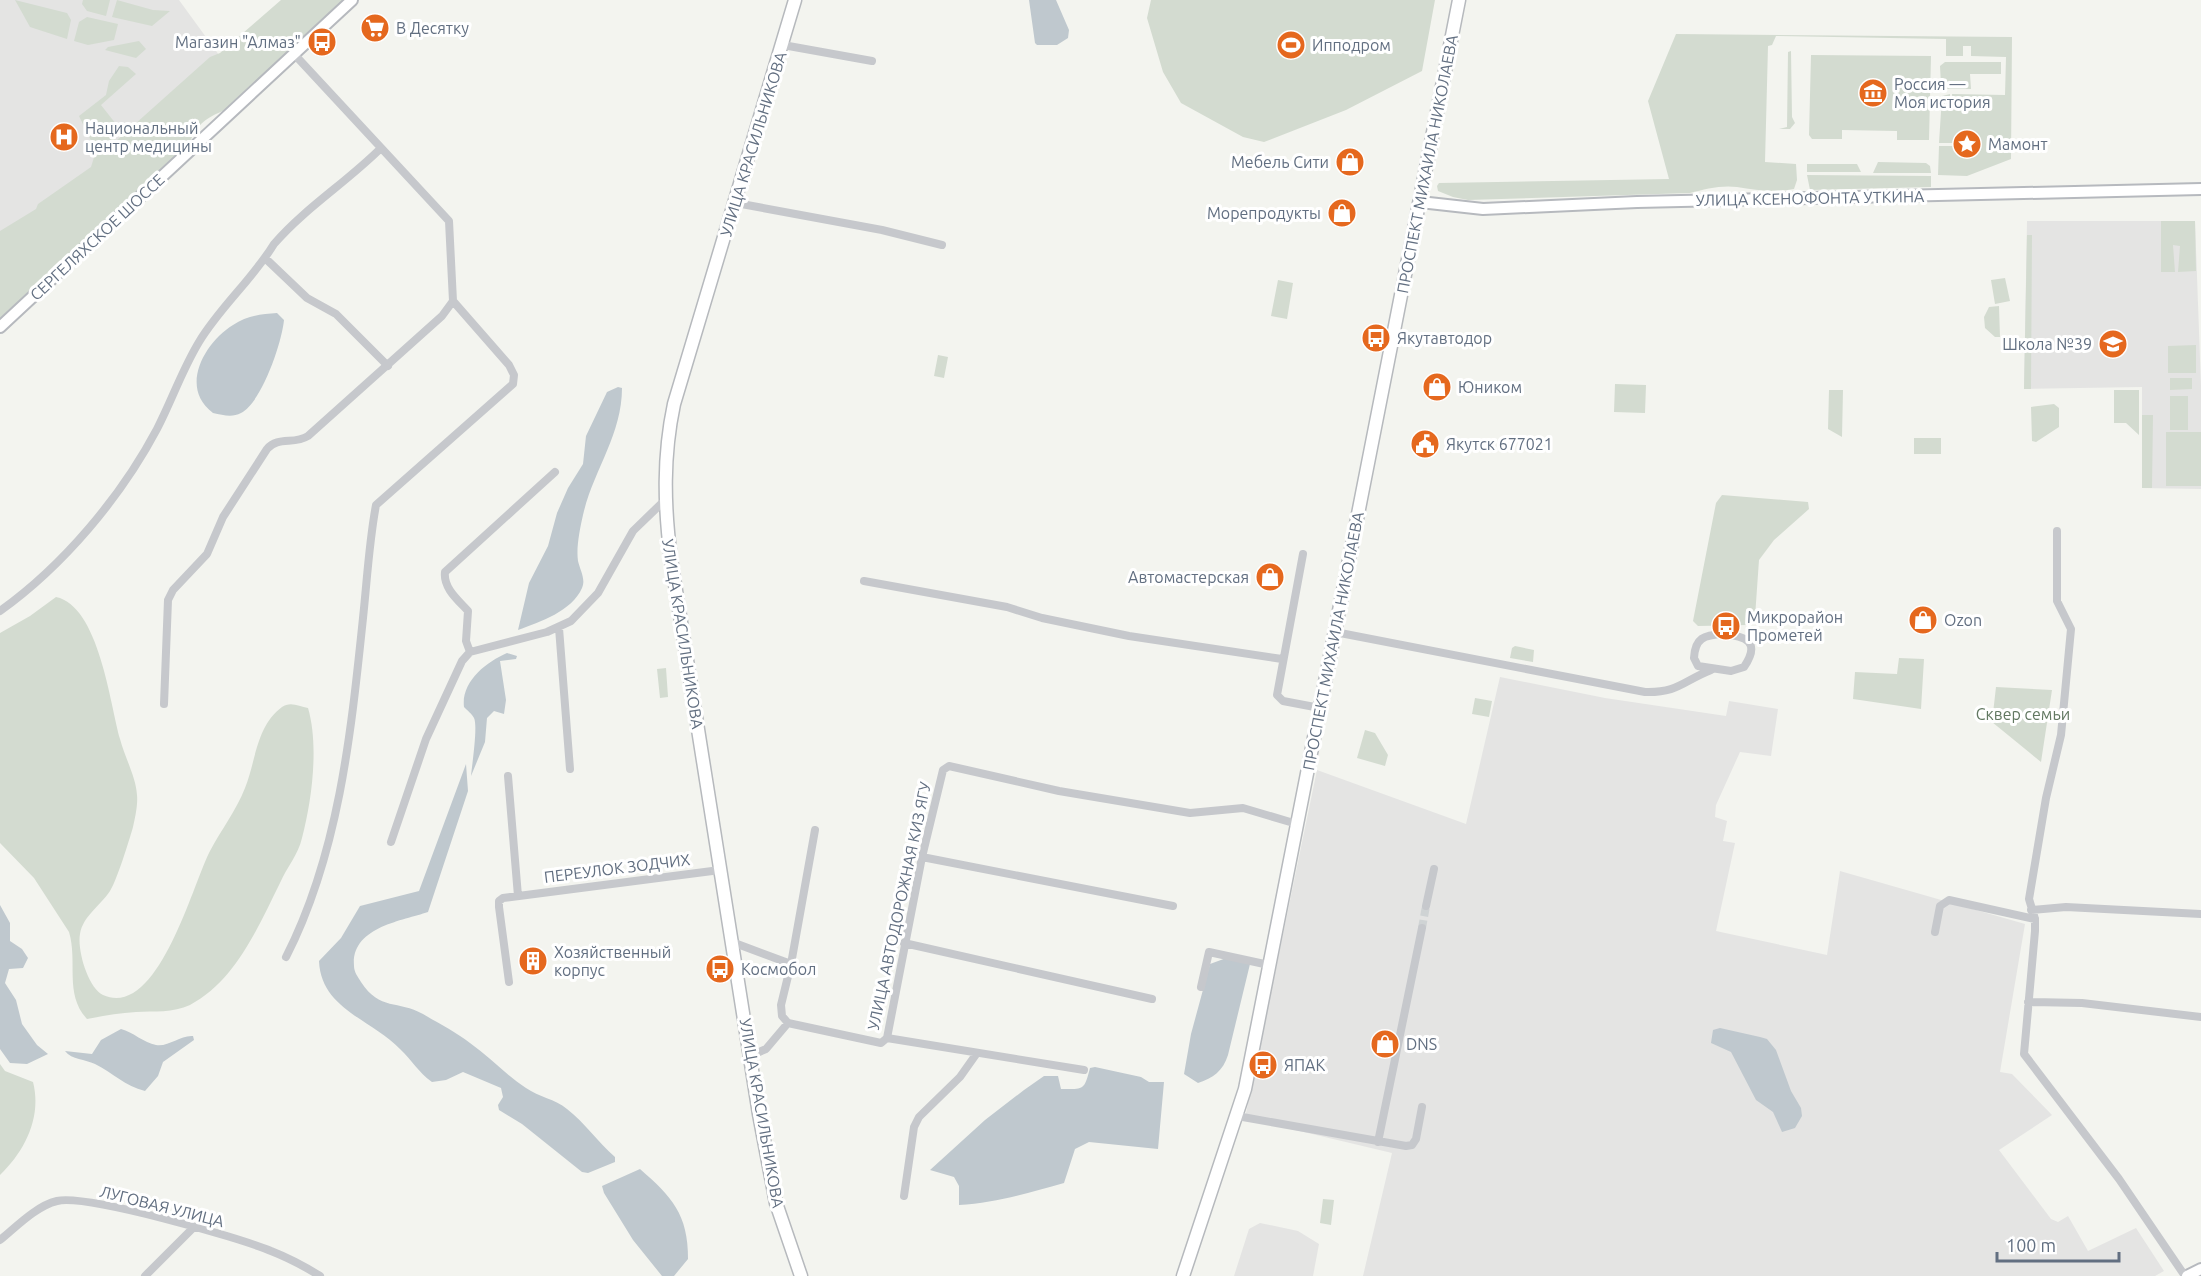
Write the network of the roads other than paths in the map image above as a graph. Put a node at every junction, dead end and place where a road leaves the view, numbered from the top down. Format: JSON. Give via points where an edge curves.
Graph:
{"nodes":[{"id":1,"x":352,"y":0,"type":"edge"},
{"id":2,"x":795,"y":0,"type":"edge"},
{"id":3,"x":1460,"y":0,"type":"edge"},
{"id":4,"x":783,"y":45,"type":"junction"},
{"id":5,"x":294,"y":54,"type":"junction"},
{"id":6,"x":872,"y":61,"type":"dead end"},
{"id":7,"x":381,"y":148,"type":"junction"},
{"id":8,"x":2201,"y":189,"type":"edge"},
{"id":9,"x":1420,"y":202,"type":"junction"},
{"id":10,"x":736,"y":203,"type":"junction"},
{"id":11,"x":942,"y":245,"type":"dead end"},
{"id":12,"x":265,"y":258,"type":"junction"},
{"id":13,"x":453,"y":301,"type":"junction"},
{"id":14,"x":0,"y":327,"type":"edge"},
{"id":15,"x":388,"y":366,"type":"junction"},
{"id":16,"x":555,"y":472,"type":"dead end"},
{"id":17,"x":664,"y":500,"type":"junction"},
{"id":18,"x":2057,"y":531,"type":"dead end"},
{"id":19,"x":1303,"y":554,"type":"dead end"},
{"id":20,"x":864,"y":581,"type":"dead end"},
{"id":21,"x":0,"y":611,"type":"edge"},
{"id":22,"x":559,"y":628,"type":"junction"},
{"id":23,"x":1335,"y":632,"type":"junction"},
{"id":24,"x":470,"y":652,"type":"junction"},
{"id":25,"x":1694,"y":658,"type":"junction"},
{"id":26,"x":1282,"y":659,"type":"junction"},
{"id":27,"x":1711,"y":670,"type":"junction"},
{"id":28,"x":1680,"y":686,"type":"junction"},
{"id":29,"x":164,"y":704,"type":"dead end"},
{"id":30,"x":1320,"y":708,"type":"junction"},
{"id":31,"x":570,"y":769,"type":"dead end"},
{"id":32,"x":508,"y":776,"type":"dead end"},
{"id":33,"x":1297,"y":824,"type":"junction"},
{"id":34,"x":815,"y":830,"type":"dead end"},
{"id":35,"x":391,"y":842,"type":"dead end"},
{"id":36,"x":922,"y":857,"type":"junction"},
{"id":37,"x":1434,"y":869,"type":"dead end"},
{"id":38,"x":720,"y":870,"type":"junction"},
{"id":39,"x":518,"y":896,"type":"junction"},
{"id":40,"x":1173,"y":906,"type":"dead end"},
{"id":41,"x":1426,"y":906,"type":"tunnel mouth"},
{"id":42,"x":2031,"y":910,"type":"junction"},
{"id":43,"x":2201,"y":914,"type":"edge"},
{"id":44,"x":2036,"y":919,"type":"junction"},
{"id":45,"x":1422,"y":928,"type":"tunnel mouth"},
{"id":46,"x":1935,"y":932,"type":"dead end"},
{"id":47,"x":732,"y":942,"type":"junction"},
{"id":48,"x":904,"y":943,"type":"junction"},
{"id":49,"x":286,"y":957,"type":"dead end"},
{"id":50,"x":791,"y":964,"type":"junction"},
{"id":51,"x":1269,"y":965,"type":"junction"},
{"id":52,"x":508,"y":982,"type":"dead end"},
{"id":53,"x":1201,"y":987,"type":"dead end"},
{"id":54,"x":1152,"y":999,"type":"dead end"},
{"id":55,"x":2028,"y":1002,"type":"junction"},
{"id":56,"x":2201,"y":1017,"type":"edge"},
{"id":57,"x":788,"y":1023,"type":"junction"},
{"id":58,"x":887,"y":1038,"type":"junction"},
{"id":59,"x":977,"y":1053,"type":"junction"},
{"id":60,"x":750,"y":1056,"type":"junction"},
{"id":61,"x":1084,"y":1070,"type":"dead end"},
{"id":62,"x":1422,"y":1107,"type":"dead end"},
{"id":63,"x":1238,"y":1116,"type":"junction"},
{"id":64,"x":1378,"y":1142,"type":"junction"},
{"id":65,"x":904,"y":1196,"type":"dead end"},
{"id":66,"x":193,"y":1228,"type":"junction"},
{"id":67,"x":0,"y":1240,"type":"edge"},
{"id":68,"x":2201,"y":1269,"type":"edge"},
{"id":69,"x":145,"y":1276,"type":"edge"},
{"id":70,"x":320,"y":1276,"type":"edge"},
{"id":71,"x":801,"y":1276,"type":"edge"},
{"id":72,"x":1183,"y":1276,"type":"edge"},
{"id":73,"x":2186,"y":1276,"type":"edge"}],
"edges":[{"from":1,"to":5,"type":"street","name":"СЕРГЕЛЯХСКОЕ ШОССЕ"},
{"from":2,"to":4,"type":"main road","name":"УЛИЦА КРАСИЛЬНИКОВА"},
{"from":3,"to":9,"type":"main road","name":"ПРОСПЕКТ МИХАИЛА НИКОЛАЕВА"},
{"from":4,"to":6,"type":"street"},
{"from":4,"to":10,"type":"main road","name":"УЛИЦА КРАСИЛЬНИКОВА"},
{"from":5,"to":7,"type":"street"},
{"from":5,"to":14,"type":"street","name":"СЕРГЕЛЯХСКОЕ ШОССЕ"},
{"from":7,"to":12,"type":"street","via":[[284,232]]},
{"from":7,"to":13,"type":"street","via":[[449,221]]},
{"from":8,"to":9,"type":"street","name":"УЛИЦА КСЕНОФОНТА УТКИНА","via":[[1483,209]]},
{"from":9,"to":23,"type":"main road","name":"ПРОСПЕКТ МИХАИЛА НИКОЛАЕВА"},
{"from":10,"to":11,"type":"street"},
{"from":10,"to":17,"type":"main road","name":"УЛИЦА КРАСИЛЬНИКОВА","via":[[674,404]]},
{"from":12,"to":15,"type":"street","via":[[307,298],[336,314]]},
{"from":12,"to":21,"type":"street","via":[[200,340],[156,430],[83,535],[29,590]]},
{"from":13,"to":15,"type":"street"},
{"from":13,"to":49,"type":"street","via":[[509,366],[513,384],[376,505],[347,749],[325,859],[310,907]]},
{"from":15,"to":29,"type":"street","via":[[308,436],[300,441],[272,443],[224,517],[207,554],[173,590],[168,600]]},
{"from":16,"to":24,"type":"street","via":[[445,572],[444,580],[468,611],[466,641]]},
{"from":17,"to":22,"type":"street","via":[[633,531],[589,604]]},
{"from":17,"to":38,"type":"main road","name":"УЛИЦА КРАСИЛЬНИКОВА"},
{"from":18,"to":42,"type":"street","via":[[2057,601],[2071,629],[2061,735],[2046,798],[2029,899]]},
{"from":19,"to":26,"type":"street"},
{"from":20,"to":26,"type":"street","via":[[1007,607],[1129,636]]},
{"from":22,"to":24,"type":"street"},
{"from":22,"to":31,"type":"street"},
{"from":23,"to":28,"type":"street","via":[[1645,692],[1665,693]]},
{"from":23,"to":30,"type":"main road","name":"ПРОСПЕКТ МИХАИЛА НИКОЛАЕВА"},
{"from":24,"to":35,"type":"street","via":[[462,661],[426,739]]},
{"from":25,"to":27,"type":"street","via":[[1698,666]]},
{"from":25,"to":27,"type":"street","via":[[1696,644],[1705,635],[1738,635],[1748,640],[1751,652],[1744,667]]},
{"from":25,"to":28,"type":"street"},
{"from":26,"to":30,"type":"street","via":[[1277,695],[1283,701]]},
{"from":27,"to":28,"type":"street"},
{"from":30,"to":33,"type":"main road","name":"ПРОСПЕКТ МИХАИЛА НИКОЛАЕВА"},
{"from":32,"to":39,"type":"street"},
{"from":33,"to":36,"type":"street","name":"УЛИЦА АВТОДОРОЖНАЯ КИЗ ЯГУ","via":[[1243,808],[1190,813],[1059,791],[949,766],[943,770]]},
{"from":33,"to":51,"type":"main road","name":"ПРОСПЕКТ МИХАИЛА НИКОЛАЕВА"},
{"from":34,"to":50,"type":"street"},
{"from":36,"to":40,"type":"street"},
{"from":36,"to":48,"type":"street","name":"УЛИЦА АВТОДОРОЖНАЯ КИЗ ЯГУ"},
{"from":37,"to":41,"type":"street"},
{"from":38,"to":39,"type":"street","name":"ПЕРЕУЛОК ЗОДЧИХ"},
{"from":38,"to":47,"type":"main road","name":"УЛИЦА КРАСИЛЬНИКОВА"},
{"from":39,"to":52,"type":"street","via":[[499,901]]},
{"from":42,"to":43,"type":"street","via":[[2066,907]]},
{"from":42,"to":44,"type":"street"},
{"from":44,"to":46,"type":"street","via":[[1949,900],[1940,906]]},
{"from":44,"to":55,"type":"street"},
{"from":45,"to":64,"type":"street"},
{"from":47,"to":50,"type":"street"},
{"from":47,"to":60,"type":"main road","name":"УЛИЦА КРАСИЛЬНИКОВА"},
{"from":48,"to":54,"type":"street"},
{"from":48,"to":58,"type":"street","name":"УЛИЦА АВТОДОРОЖНАЯ КИЗ ЯГУ"},
{"from":50,"to":57,"type":"street","via":[[781,1005],[782,1016]]},
{"from":51,"to":53,"type":"street","via":[[1209,952]]},
{"from":51,"to":63,"type":"main road","name":"ПРОСПЕКТ МИХАИЛА НИКОЛАЕВА"},
{"from":55,"to":56,"type":"street"},
{"from":55,"to":73,"type":"street","via":[[2024,1054],[2119,1179]]},
{"from":57,"to":58,"type":"street","name":"УЛИЦА АВТОДОРОЖНАЯ КИЗ ЯГУ","via":[[875,1043]]},
{"from":57,"to":60,"type":"street","via":[[766,1049]]},
{"from":58,"to":59,"type":"street"},
{"from":59,"to":61,"type":"street"},
{"from":59,"to":65,"type":"street","via":[[960,1077],[919,1117],[914,1127]]},
{"from":60,"to":71,"type":"main road","name":"УЛИЦА КРАСИЛЬНИКОВА","via":[[776,1203]]},
{"from":62,"to":64,"type":"street","via":[[1412,1145]]},
{"from":63,"to":64,"type":"street"},
{"from":63,"to":72,"type":"main road","name":"ПРОСПЕКТ МИХАИЛА НИКОЛАЕВА"},
{"from":66,"to":67,"type":"street","name":"ЛУГОВАЯ УЛИЦА","via":[[65,1200],[45,1206]]},
{"from":66,"to":69,"type":"street"},
{"from":66,"to":70,"type":"street","name":"ЛУГОВАЯ УЛИЦА","via":[[269,1250]]},
{"from":68,"to":73,"type":"street"}]}
